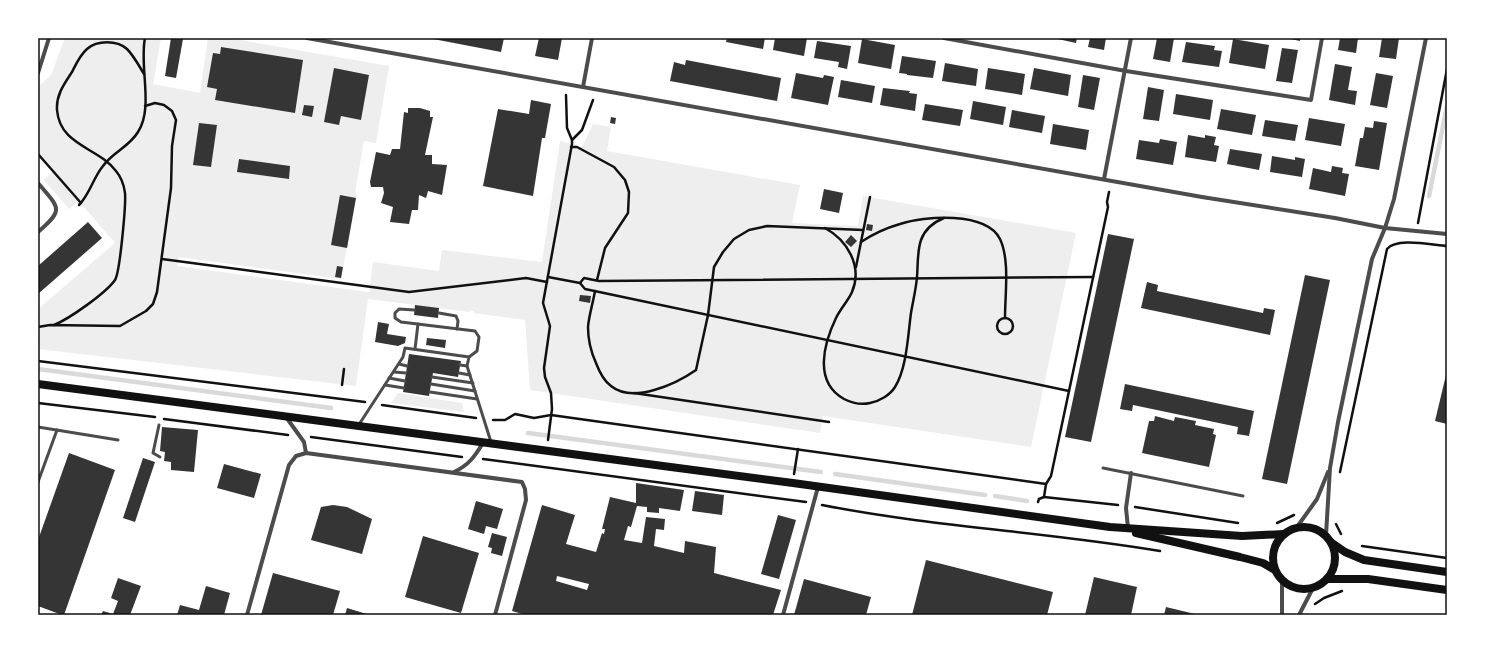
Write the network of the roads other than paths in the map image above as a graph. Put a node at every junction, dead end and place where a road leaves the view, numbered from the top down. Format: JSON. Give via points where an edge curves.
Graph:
{"nodes":[{"id":1,"x":49,"y":38,"type":"edge"},
{"id":2,"x":307,"y":38,"type":"edge"},
{"id":3,"x":592,"y":38,"type":"edge"},
{"id":4,"x":944,"y":38,"type":"edge"},
{"id":5,"x":1131,"y":38,"type":"edge"},
{"id":6,"x":1322,"y":38,"type":"edge"},
{"id":7,"x":1426,"y":38,"type":"edge"},
{"id":8,"x":1126,"y":71,"type":"junction"},
{"id":9,"x":38,"y":73,"type":"edge"},
{"id":10,"x":584,"y":87,"type":"junction"},
{"id":11,"x":1104,"y":179,"type":"junction"},
{"id":12,"x":38,"y":183,"type":"edge"},
{"id":13,"x":1385,"y":228,"type":"junction"},
{"id":14,"x":38,"y":232,"type":"edge"},
{"id":15,"x":1447,"y":234,"type":"edge"},
{"id":16,"x":414,"y":310,"type":"dead end"},
{"id":17,"x":438,"y":313,"type":"dead end"},
{"id":18,"x":418,"y":324,"type":"junction"},
{"id":19,"x":457,"y":329,"type":"junction"},
{"id":20,"x":415,"y":349,"type":"junction"},
{"id":21,"x":403,"y":357,"type":"junction"},
{"id":22,"x":469,"y":357,"type":"junction"},
{"id":23,"x":408,"y":358,"type":"dead end"},
{"id":24,"x":398,"y":364,"type":"junction"},
{"id":25,"x":460,"y":365,"type":"dead end"},
{"id":26,"x":407,"y":366,"type":"dead end"},
{"id":27,"x":467,"y":366,"type":"junction"},
{"id":28,"x":394,"y":372,"type":"junction"},
{"id":29,"x":406,"y":373,"type":"dead end"},
{"id":30,"x":459,"y":373,"type":"dead end"},
{"id":31,"x":470,"y":375,"type":"junction"},
{"id":32,"x":432,"y":377,"type":"dead end"},
{"id":33,"x":389,"y":378,"type":"junction"},
{"id":34,"x":405,"y":381,"type":"dead end"},
{"id":35,"x":472,"y":383,"type":"junction"},
{"id":36,"x":38,"y":384,"type":"edge"},
{"id":37,"x":431,"y":384,"type":"dead end"},
{"id":38,"x":385,"y":385,"type":"junction"},
{"id":39,"x":404,"y":388,"type":"dead end"},
{"id":40,"x":475,"y":391,"type":"junction"},
{"id":41,"x":430,"y":392,"type":"dead end"},
{"id":42,"x":477,"y":399,"type":"junction"},
{"id":43,"x":286,"y":417,"type":"junction"},
{"id":44,"x":159,"y":425,"type":"dead end"},
{"id":45,"x":358,"y":426,"type":"junction"},
{"id":46,"x":38,"y":427,"type":"edge"},
{"id":47,"x":57,"y":430,"type":"junction"},
{"id":48,"x":118,"y":440,"type":"dead end"},
{"id":49,"x":487,"y":443,"type":"junction"},
{"id":50,"x":306,"y":453,"type":"junction"},
{"id":51,"x":160,"y":457,"type":"dead end"},
{"id":52,"x":1103,"y":468,"type":"dead end"},
{"id":53,"x":1330,"y":468,"type":"junction"},
{"id":54,"x":454,"y":472,"type":"junction"},
{"id":55,"x":1131,"y":473,"type":"junction"},
{"id":56,"x":38,"y":482,"type":"edge"},
{"id":57,"x":818,"y":487,"type":"junction"},
{"id":58,"x":1242,"y":496,"type":"dead end"},
{"id":59,"x":1110,"y":527,"type":"junction"},
{"id":60,"x":1297,"y":527,"type":"junction"},
{"id":61,"x":1128,"y":528,"type":"junction"},
{"id":62,"x":1283,"y":534,"type":"junction"},
{"id":63,"x":1326,"y":535,"type":"junction"},
{"id":64,"x":1332,"y":543,"type":"junction"},
{"id":65,"x":1275,"y":570,"type":"junction"},
{"id":66,"x":1447,"y":572,"type":"edge"},
{"id":67,"x":1327,"y":579,"type":"junction"},
{"id":68,"x":1282,"y":581,"type":"junction"},
{"id":69,"x":1313,"y":588,"type":"junction"},
{"id":70,"x":1447,"y":590,"type":"edge"},
{"id":71,"x":247,"y":615,"type":"edge"},
{"id":72,"x":494,"y":615,"type":"edge"},
{"id":73,"x":783,"y":615,"type":"edge"},
{"id":74,"x":1282,"y":615,"type":"edge"},
{"id":75,"x":1299,"y":615,"type":"edge"}],
"edges":[{"from":1,"to":9,"type":"street"},
{"from":2,"to":10,"type":"street"},
{"from":3,"to":10,"type":"street"},
{"from":4,"to":8,"type":"street"},
{"from":5,"to":8,"type":"street"},
{"from":6,"to":8,"type":"street","via":[[1311,100]]},
{"from":7,"to":13,"type":"street","via":[[1394,199]]},
{"from":8,"to":11,"type":"street"},
{"from":10,"to":11,"type":"street"},
{"from":11,"to":13,"type":"street"},
{"from":12,"to":14,"type":"street","via":[[54,202],[57,210],[54,217]]},
{"from":13,"to":15,"type":"street"},
{"from":13,"to":53,"type":"street","via":[[1372,259]]},
{"from":16,"to":18,"type":"lane","via":[[400,309],[395,314],[399,322]]},
{"from":17,"to":19,"type":"lane","via":[[456,316]]},
{"from":18,"to":19,"type":"lane"},
{"from":18,"to":20,"type":"lane"},
{"from":19,"to":22,"type":"lane","via":[[475,331],[479,337],[477,351]]},
{"from":20,"to":21,"type":"lane","via":[[405,348]]},
{"from":20,"to":22,"type":"lane"},
{"from":21,"to":23,"type":"lane"},
{"from":21,"to":24,"type":"lane"},
{"from":22,"to":27,"type":"lane"},
{"from":24,"to":26,"type":"lane"},
{"from":24,"to":28,"type":"lane"},
{"from":25,"to":27,"type":"lane"},
{"from":27,"to":31,"type":"lane"},
{"from":28,"to":29,"type":"lane"},
{"from":28,"to":33,"type":"lane"},
{"from":30,"to":31,"type":"lane"},
{"from":31,"to":35,"type":"lane"},
{"from":32,"to":35,"type":"lane"},
{"from":33,"to":34,"type":"lane"},
{"from":33,"to":38,"type":"lane"},
{"from":35,"to":40,"type":"lane"},
{"from":36,"to":43,"type":"main road"},
{"from":37,"to":40,"type":"lane"},
{"from":38,"to":39,"type":"lane"},
{"from":38,"to":45,"type":"lane"},
{"from":40,"to":42,"type":"lane"},
{"from":41,"to":42,"type":"lane"},
{"from":42,"to":49,"type":"lane"},
{"from":43,"to":45,"type":"main road"},
{"from":43,"to":50,"type":"street","via":[[304,442]]},
{"from":44,"to":51,"type":"lane","via":[[153,453]]},
{"from":45,"to":49,"type":"main road"},
{"from":46,"to":47,"type":"lane"},
{"from":47,"to":48,"type":"lane"},
{"from":47,"to":56,"type":"lane"},
{"from":49,"to":54,"type":"street","via":[[462,469]]},
{"from":49,"to":57,"type":"main road"},
{"from":50,"to":54,"type":"street"},
{"from":50,"to":71,"type":"street","via":[[296,456],[289,466]]},
{"from":52,"to":55,"type":"lane"},
{"from":53,"to":60,"type":"street","via":[[1317,499]]},
{"from":53,"to":63,"type":"street"},
{"from":54,"to":72,"type":"street","via":[[515,480],[524,484],[525,505]]},
{"from":55,"to":58,"type":"lane"},
{"from":55,"to":61,"type":"street","via":[[1126,506]]},
{"from":57,"to":59,"type":"main road"},
{"from":57,"to":73,"type":"street"},
{"from":59,"to":61,"type":"main road"},
{"from":59,"to":65,"type":"main road","via":[[1264,563]]},
{"from":60,"to":62,"type":"main road"},
{"from":60,"to":63,"type":"main road","via":[[1312,528]]},
{"from":61,"to":62,"type":"main road","via":[[1242,536]]},
{"from":62,"to":65,"type":"main road","via":[[1274,547],[1272,563]]},
{"from":63,"to":64,"type":"main road"},
{"from":64,"to":66,"type":"main road","via":[[1344,552],[1364,560]]},
{"from":64,"to":67,"type":"main road","via":[[1335,558]]},
{"from":65,"to":68,"type":"main road"},
{"from":67,"to":69,"type":"main road"},
{"from":67,"to":70,"type":"main road","via":[[1357,578]]},
{"from":68,"to":69,"type":"main road","via":[[1297,588]]},
{"from":68,"to":74,"type":"street"},
{"from":69,"to":75,"type":"street"}]}
